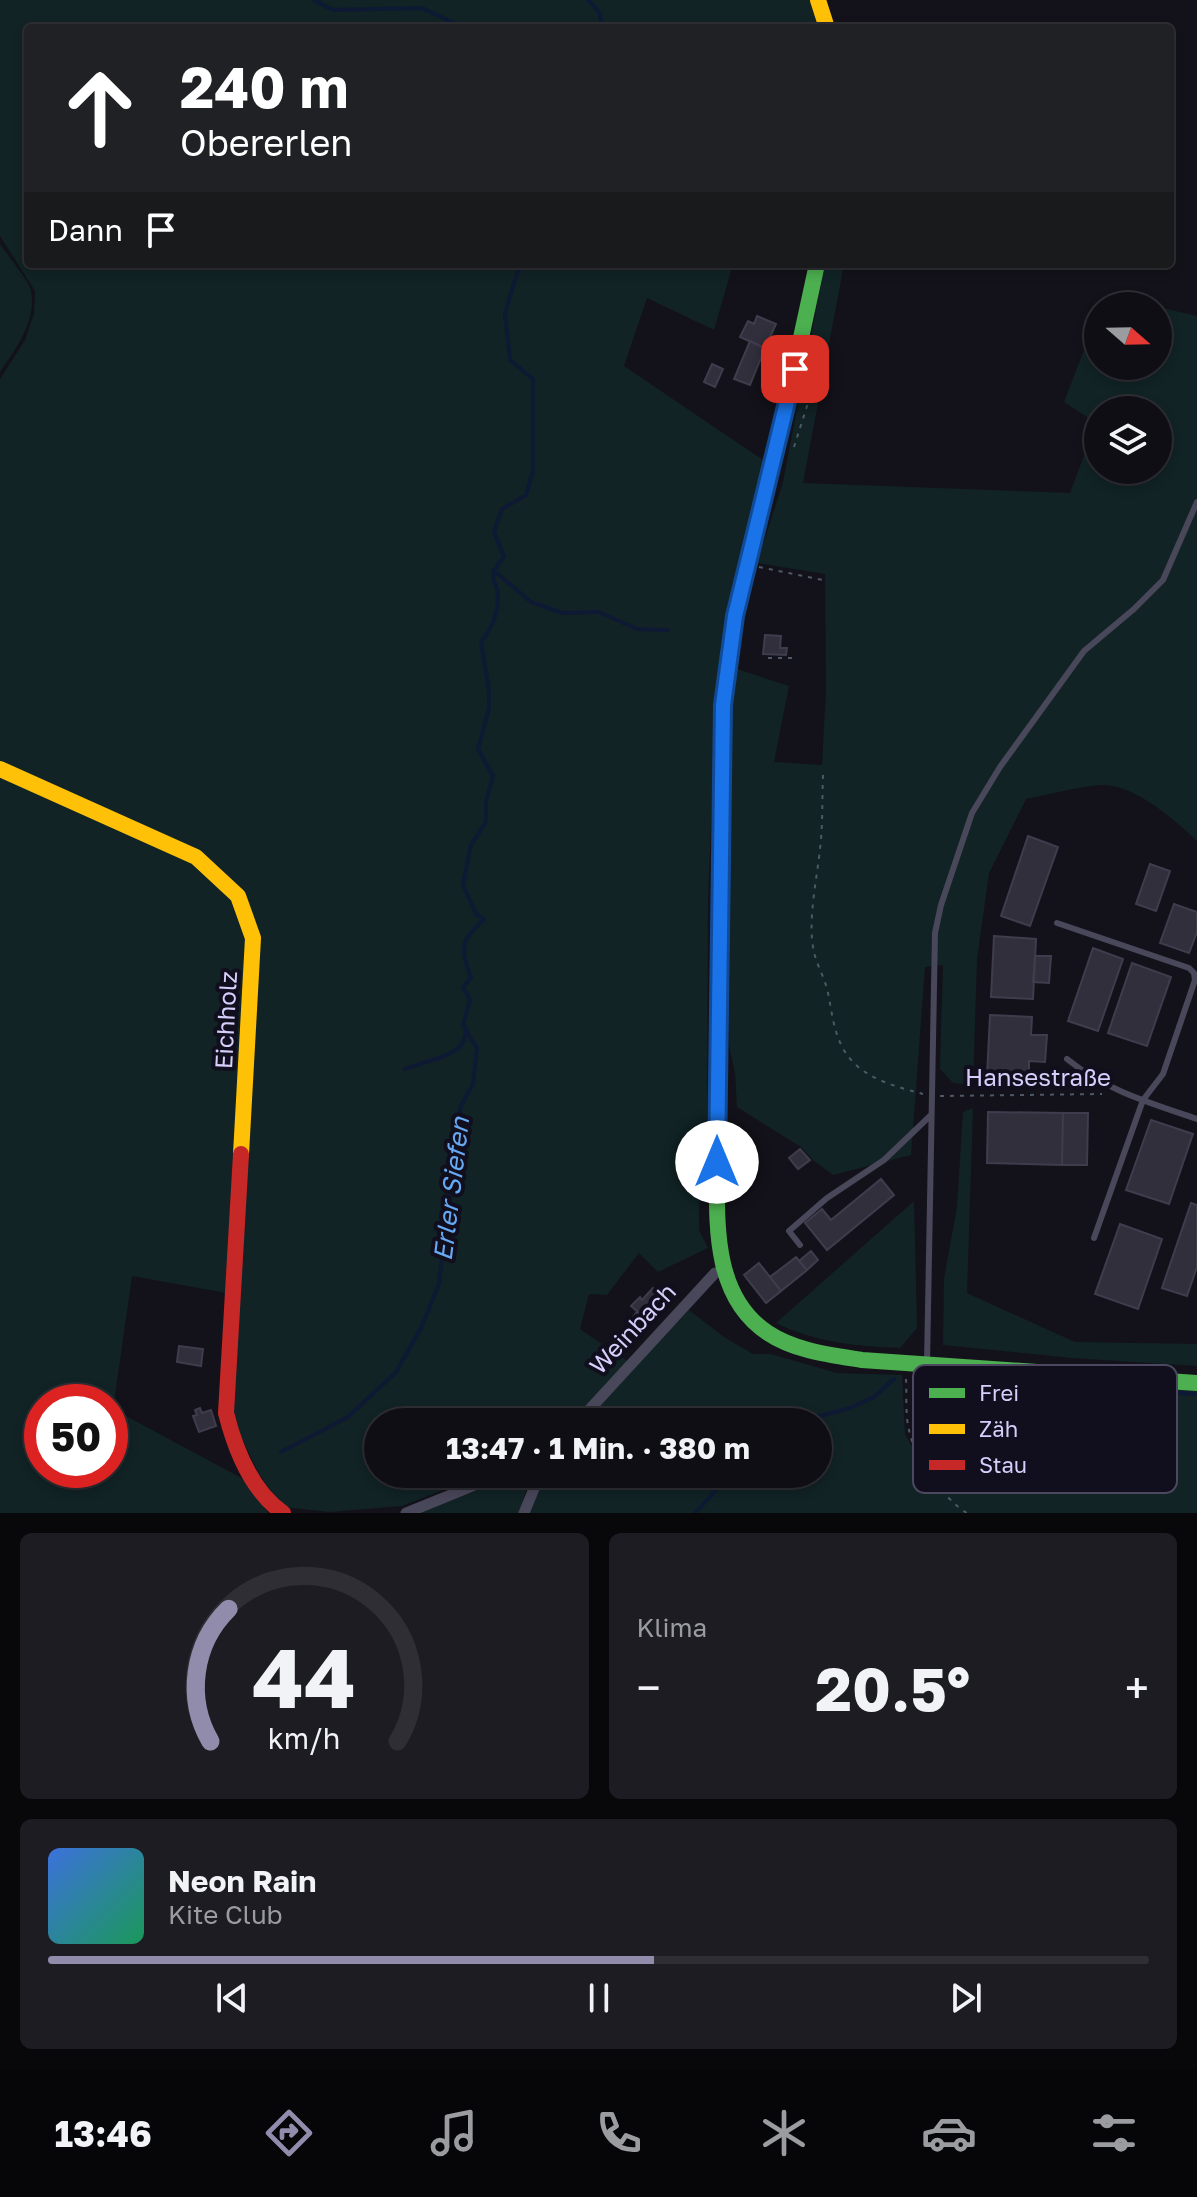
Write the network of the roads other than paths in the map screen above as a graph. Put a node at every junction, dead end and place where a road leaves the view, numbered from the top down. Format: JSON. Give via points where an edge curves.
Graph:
{"nodes":[{"id":1,"x":818,"y":0,"type":"edge"},
{"id":2,"x":826,"y":24,"type":"edge"},
{"id":3,"x":816,"y":268,"type":"edge"},
{"id":4,"x":1197,"y":502,"type":"edge"},
{"id":5,"x":0,"y":769,"type":"edge"},
{"id":6,"x":1057,"y":923,"type":"dead end"},
{"id":7,"x":1067,"y":1059,"type":"dead end"},
{"id":8,"x":1143,"y":1100,"type":"junction"},
{"id":9,"x":931,"y":1116,"type":"junction"},
{"id":10,"x":1197,"y":1119,"type":"edge"},
{"id":11,"x":1094,"y":1238,"type":"dead end"},
{"id":12,"x":800,"y":1245,"type":"dead end"},
{"id":13,"x":724,"y":1271,"type":"junction"},
{"id":14,"x":927,"y":1364,"type":"junction"},
{"id":15,"x":941,"y":1365,"type":"edge"},
{"id":16,"x":1177,"y":1382,"type":"edge"},
{"id":17,"x":1197,"y":1383,"type":"edge"},
{"id":18,"x":591,"y":1408,"type":"edge"},
{"id":19,"x":468,"y":1488,"type":"edge"},
{"id":20,"x":534,"y":1488,"type":"edge"},
{"id":21,"x":283,"y":1513,"type":"edge"},
{"id":22,"x":406,"y":1513,"type":"edge"},
{"id":23,"x":524,"y":1513,"type":"edge"}],
"edges":[{"from":1,"to":2,"type":"main road"},
{"from":3,"to":13,"type":"main road","via":[[728,657],[721,765],[717,1099],[717,1217]]},
{"from":4,"to":9,"type":"lane","via":[[1163,580],[1084,651],[972,813],[935,933]]},
{"from":5,"to":21,"type":"main road","name":"Eichholz","via":[[196,857],[238,896],[253,938],[226,1404],[228,1422],[253,1481],[268,1504]]},
{"from":6,"to":8,"type":"lane","name":"Hansestraße","via":[[1194,973],[1163,1074]]},
{"from":7,"to":8,"type":"lane","name":"Hansestraße","via":[[1089,1077]]},
{"from":8,"to":10,"type":"lane","name":"Hansestraße"},
{"from":8,"to":11,"type":"lane","name":"Hansestraße"},
{"from":9,"to":12,"type":"lane","via":[[884,1160],[789,1231]]},
{"from":9,"to":14,"type":"lane"},
{"from":13,"to":14,"type":"main road","via":[[746,1313],[784,1342],[827,1354]]},
{"from":13,"to":18,"type":"street","name":"Weinbach","via":[[715,1273]]},
{"from":14,"to":15,"type":"main road"},
{"from":16,"to":17,"type":"main road"},
{"from":19,"to":22,"type":"street"},
{"from":20,"to":23,"type":"street"}]}
